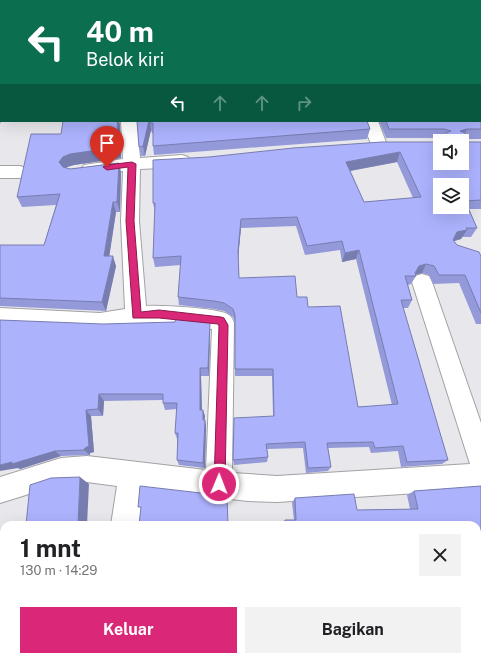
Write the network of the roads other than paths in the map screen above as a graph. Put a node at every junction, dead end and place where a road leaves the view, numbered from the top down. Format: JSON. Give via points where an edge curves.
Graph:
{"nodes":[{"id":1,"x":129,"y":122,"type":"edge"},
{"id":2,"x":370,"y":122,"type":"edge"},
{"id":3,"x":379,"y":145,"type":"edge"},
{"id":4,"x":195,"y":160,"type":"edge"},
{"id":5,"x":132,"y":164,"type":"junction"},
{"id":6,"x":0,"y":172,"type":"edge"},
{"id":7,"x":20,"y":172,"type":"dead end"},
{"id":8,"x":74,"y":172,"type":"edge"},
{"id":9,"x":422,"y":282,"type":"dead end"},
{"id":10,"x":136,"y":316,"type":"junction"},
{"id":11,"x":0,"y":317,"type":"edge"},
{"id":12,"x":481,"y":460,"type":"edge"},
{"id":13,"x":131,"y":475,"type":"junction"},
{"id":14,"x":481,"y":476,"type":"edge"},
{"id":15,"x":219,"y":484,"type":"junction"},
{"id":16,"x":0,"y":490,"type":"edge"},
{"id":17,"x":125,"y":521,"type":"edge"}],
"edges":[{"from":1,"to":5,"type":"street"},
{"from":2,"to":3,"type":"street"},
{"from":4,"to":5,"type":"street"},
{"from":5,"to":8,"type":"street"},
{"from":5,"to":10,"type":"street","via":[[130,221]]},
{"from":6,"to":7,"type":"street"},
{"from":9,"to":12,"type":"street"},
{"from":10,"to":11,"type":"street","via":[[107,322]]},
{"from":10,"to":15,"type":"street","via":[[159,314],[222,323]]},
{"from":13,"to":15,"type":"street"},
{"from":13,"to":16,"type":"street","via":[[87,469],[61,471]]},
{"from":13,"to":17,"type":"street"},
{"from":14,"to":15,"type":"street","via":[[277,489]]}]}
